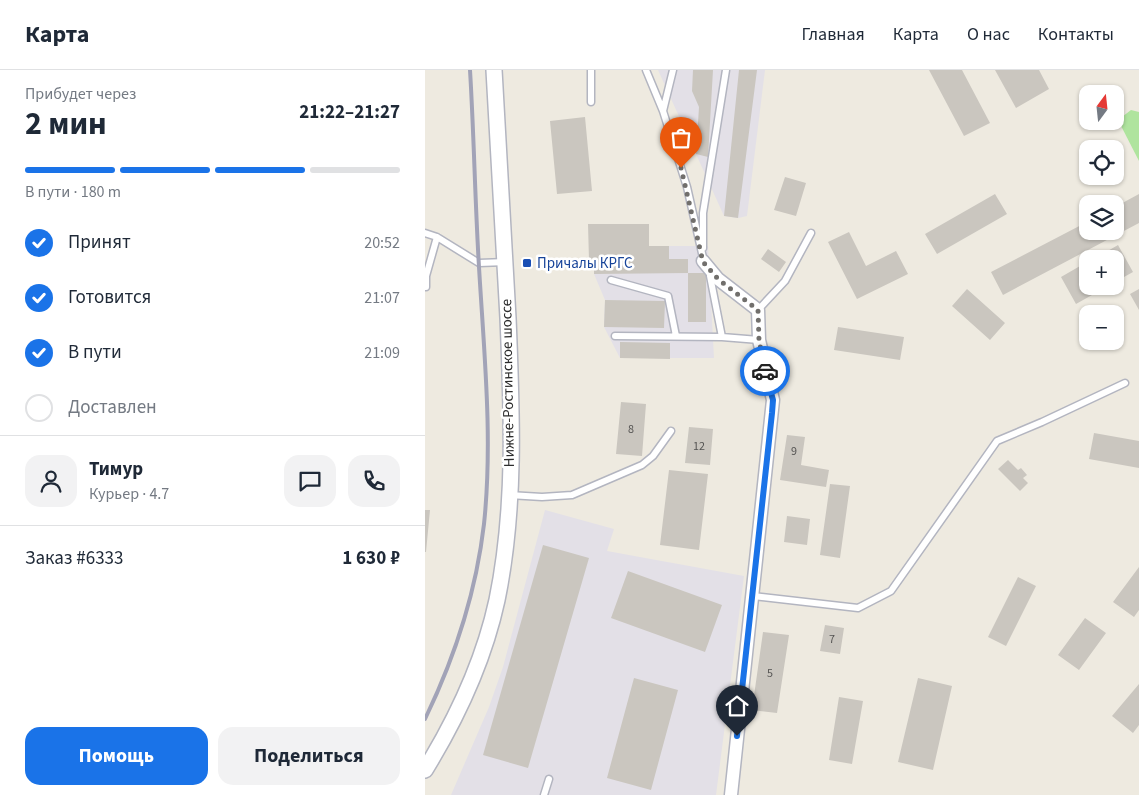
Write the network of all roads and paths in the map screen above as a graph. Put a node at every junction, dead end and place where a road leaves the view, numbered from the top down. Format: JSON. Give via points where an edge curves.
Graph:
{"nodes":[{"id":1,"x":494,"y":70,"type":"edge"},
{"id":2,"x":591,"y":70,"type":"edge"},
{"id":3,"x":646,"y":70,"type":"edge"},
{"id":4,"x":673,"y":70,"type":"edge"},
{"id":5,"x":726,"y":70,"type":"edge"},
{"id":6,"x":591,"y":102,"type":"dead end"},
{"id":7,"x":663,"y":111,"type":"junction"},
{"id":8,"x":425,"y":233,"type":"edge"},
{"id":9,"x":811,"y":233,"type":"dead end"},
{"id":10,"x":437,"y":238,"type":"junction"},
{"id":11,"x":505,"y":262,"type":"junction"},
{"id":12,"x":703,"y":262,"type":"junction"},
{"id":13,"x":611,"y":280,"type":"dead end"},
{"id":14,"x":426,"y":287,"type":"edge"},
{"id":15,"x":758,"y":310,"type":"junction"},
{"id":16,"x":615,"y":336,"type":"dead end"},
{"id":17,"x":676,"y":336,"type":"junction"},
{"id":18,"x":722,"y":337,"type":"junction"},
{"id":19,"x":759,"y":340,"type":"junction"},
{"id":20,"x":1125,"y":383,"type":"dead end"},
{"id":21,"x":671,"y":431,"type":"dead end"},
{"id":22,"x":509,"y":494,"type":"junction"},
{"id":23,"x":753,"y":596,"type":"junction"},
{"id":24,"x":425,"y":770,"type":"edge"},
{"id":25,"x":549,"y":779,"type":"dead end"},
{"id":26,"x":544,"y":795,"type":"edge"},
{"id":27,"x":731,"y":795,"type":"edge"}],
"edges":[{"from":1,"to":11,"type":"street","name":"Нижне-Ростинское шоссе"},
{"from":2,"to":6,"type":"lane"},
{"from":3,"to":7,"type":"lane"},
{"from":4,"to":7,"type":"lane"},
{"from":5,"to":12,"type":"lane","via":[[703,213]]},
{"from":7,"to":12,"type":"lane","via":[[687,187]]},
{"from":8,"to":10,"type":"lane"},
{"from":9,"to":15,"type":"lane","via":[[785,280]]},
{"from":10,"to":11,"type":"lane","via":[[479,263]]},
{"from":10,"to":14,"type":"lane"},
{"from":11,"to":22,"type":"street","name":"Нижне-Ростинское шоссе","via":[[512,429]]},
{"from":12,"to":15,"type":"street","via":[[718,279]]},
{"from":12,"to":18,"type":"lane","via":[[713,282]]},
{"from":13,"to":17,"type":"lane","via":[[668,296]]},
{"from":15,"to":19,"type":"street"},
{"from":16,"to":17,"type":"lane"},
{"from":17,"to":18,"type":"lane"},
{"from":18,"to":19,"type":"lane"},
{"from":19,"to":23,"type":"street","via":[[773,400]]},
{"from":20,"to":23,"type":"lane","via":[[997,441],[891,591],[858,608]]},
{"from":21,"to":22,"type":"lane","via":[[653,456],[642,465],[572,495]]},
{"from":22,"to":24,"type":"street","name":"Нижне-Ростинское шоссе","via":[[502,569],[482,652],[459,706]]},
{"from":23,"to":27,"type":"street"},
{"from":25,"to":26,"type":"lane"}]}
